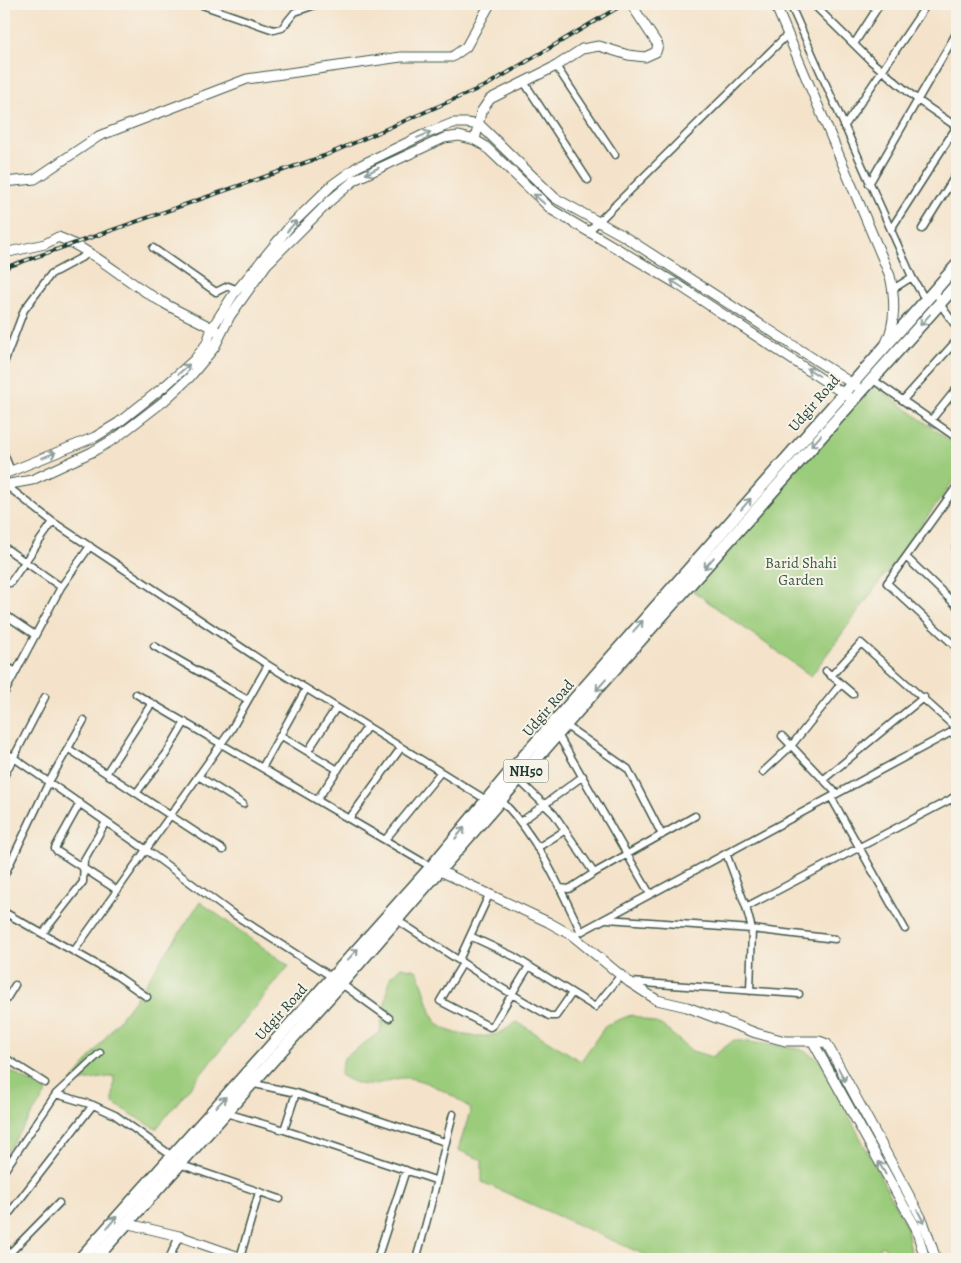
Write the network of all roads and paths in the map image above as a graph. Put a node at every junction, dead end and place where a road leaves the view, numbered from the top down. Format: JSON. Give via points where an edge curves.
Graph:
{"nodes":[{"id":1,"x":199,"y":4,"type":"edge"},
{"id":2,"x":318,"y":4,"type":"edge"},
{"id":3,"x":490,"y":4,"type":"edge"},
{"id":4,"x":632,"y":4,"type":"edge"},
{"id":5,"x":775,"y":4,"type":"edge"},
{"id":6,"x":812,"y":4,"type":"edge"},
{"id":7,"x":870,"y":4,"type":"edge"},
{"id":8,"x":927,"y":4,"type":"edge"},
{"id":9,"x":792,"y":5,"type":"edge"},
{"id":10,"x":878,"y":7,"type":"edge"},
{"id":11,"x":957,"y":32,"type":"edge"},
{"id":12,"x":788,"y":34,"type":"junction"},
{"id":13,"x":854,"y":44,"type":"junction"},
{"id":14,"x":556,"y":66,"type":"junction"},
{"id":15,"x":883,"y":71,"type":"junction"},
{"id":16,"x":524,"y":82,"type":"junction"},
{"id":17,"x":918,"y":101,"type":"junction"},
{"id":18,"x":480,"y":125,"type":"junction"},
{"id":19,"x":844,"y":127,"type":"junction"},
{"id":20,"x":957,"y":127,"type":"edge"},
{"id":21,"x":475,"y":140,"type":"junction"},
{"id":22,"x":615,"y":155,"type":"dead end"},
{"id":23,"x":957,"y":173,"type":"edge"},
{"id":24,"x":588,"y":180,"type":"dead end"},
{"id":25,"x":4,"y":182,"type":"edge"},
{"id":26,"x":869,"y":184,"type":"junction"},
{"id":27,"x":596,"y":222,"type":"junction"},
{"id":28,"x":891,"y":229,"type":"junction"},
{"id":29,"x":922,"y":230,"type":"dead end"},
{"id":30,"x":588,"y":232,"type":"junction"},
{"id":31,"x":153,"y":248,"type":"dead end"},
{"id":32,"x":4,"y":253,"type":"edge"},
{"id":33,"x":88,"y":254,"type":"junction"},
{"id":34,"x":957,"y":265,"type":"edge"},
{"id":35,"x":912,"y":277,"type":"junction"},
{"id":36,"x":957,"y":284,"type":"edge"},
{"id":37,"x":893,"y":289,"type":"junction"},
{"id":38,"x":238,"y":290,"type":"junction"},
{"id":39,"x":935,"y":290,"type":"junction"},
{"id":40,"x":926,"y":301,"type":"junction"},
{"id":41,"x":940,"y":303,"type":"junction"},
{"id":42,"x":212,"y":328,"type":"junction"},
{"id":43,"x":957,"y":328,"type":"edge"},
{"id":44,"x":222,"y":333,"type":"junction"},
{"id":45,"x":957,"y":340,"type":"edge"},
{"id":46,"x":6,"y":349,"type":"edge"},
{"id":47,"x":882,"y":350,"type":"junction"},
{"id":48,"x":4,"y":363,"type":"edge"},
{"id":49,"x":872,"y":379,"type":"junction"},
{"id":50,"x":852,"y":382,"type":"junction"},
{"id":51,"x":957,"y":388,"type":"edge"},
{"id":52,"x":862,"y":390,"type":"junction"},
{"id":53,"x":844,"y":392,"type":"junction"},
{"id":54,"x":904,"y":398,"type":"junction"},
{"id":55,"x":853,"y":400,"type":"junction"},
{"id":56,"x":932,"y":419,"type":"junction"},
{"id":57,"x":957,"y":438,"type":"edge"},
{"id":58,"x":4,"y":454,"type":"edge"},
{"id":59,"x":7,"y":473,"type":"edge"},
{"id":60,"x":5,"y":485,"type":"edge"},
{"id":61,"x":957,"y":486,"type":"edge"},
{"id":62,"x":53,"y":522,"type":"junction"},
{"id":63,"x":90,"y":546,"type":"junction"},
{"id":64,"x":4,"y":547,"type":"edge"},
{"id":65,"x":906,"y":557,"type":"junction"},
{"id":66,"x":26,"y":561,"type":"junction"},
{"id":67,"x":10,"y":583,"type":"dead end"},
{"id":68,"x":61,"y":587,"type":"junction"},
{"id":69,"x":957,"y":606,"type":"edge"},
{"id":70,"x":4,"y":614,"type":"edge"},
{"id":71,"x":35,"y":635,"type":"junction"},
{"id":72,"x":154,"y":646,"type":"dead end"},
{"id":73,"x":957,"y":648,"type":"edge"},
{"id":74,"x":4,"y":665,"type":"edge"},
{"id":75,"x":268,"y":665,"type":"junction"},
{"id":76,"x":826,"y":671,"type":"dead end"},
{"id":77,"x":16,"y":672,"type":"junction"},
{"id":78,"x":832,"y":676,"type":"junction"},
{"id":79,"x":840,"y":685,"type":"junction"},
{"id":80,"x":306,"y":688,"type":"junction"},
{"id":81,"x":4,"y":694,"type":"edge"},
{"id":82,"x":136,"y":694,"type":"dead end"},
{"id":83,"x":853,"y":694,"type":"dead end"},
{"id":84,"x":46,"y":697,"type":"dead end"},
{"id":85,"x":924,"y":697,"type":"junction"},
{"id":86,"x":248,"y":700,"type":"junction"},
{"id":87,"x":152,"y":703,"type":"junction"},
{"id":88,"x":336,"y":708,"type":"junction"},
{"id":89,"x":84,"y":720,"type":"dead end"},
{"id":90,"x":185,"y":722,"type":"junction"},
{"id":91,"x":558,"y":726,"type":"junction"},
{"id":92,"x":368,"y":727,"type":"junction"},
{"id":93,"x":957,"y":729,"type":"edge"},
{"id":94,"x":280,"y":735,"type":"junction"},
{"id":95,"x":782,"y":736,"type":"dead end"},
{"id":96,"x":221,"y":744,"type":"junction"},
{"id":97,"x":791,"y":746,"type":"junction"},
{"id":98,"x":69,"y":748,"type":"junction"},
{"id":99,"x":401,"y":748,"type":"junction"},
{"id":100,"x":4,"y":751,"type":"edge"},
{"id":101,"x":308,"y":751,"type":"junction"},
{"id":102,"x":12,"y":757,"type":"junction"},
{"id":103,"x":262,"y":768,"type":"junction"},
{"id":104,"x":338,"y":770,"type":"junction"},
{"id":105,"x":107,"y":772,"type":"junction"},
{"id":106,"x":763,"y":772,"type":"dead end"},
{"id":107,"x":440,"y":773,"type":"junction"},
{"id":108,"x":4,"y":776,"type":"edge"},
{"id":109,"x":198,"y":776,"type":"junction"},
{"id":110,"x":583,"y":776,"type":"junction"},
{"id":111,"x":519,"y":780,"type":"junction"},
{"id":112,"x":824,"y":780,"type":"junction"},
{"id":113,"x":49,"y":782,"type":"junction"},
{"id":114,"x":137,"y":792,"type":"junction"},
{"id":115,"x":834,"y":795,"type":"junction"},
{"id":116,"x":955,"y":797,"type":"edge"},
{"id":117,"x":317,"y":800,"type":"junction"},
{"id":118,"x":495,"y":800,"type":"junction"},
{"id":119,"x":80,"y":803,"type":"junction"},
{"id":120,"x":243,"y":804,"type":"dead end"},
{"id":121,"x":543,"y":804,"type":"junction"},
{"id":122,"x":957,"y":807,"type":"edge"},
{"id":123,"x":171,"y":814,"type":"junction"},
{"id":124,"x":695,"y":816,"type":"dead end"},
{"id":125,"x":349,"y":819,"type":"junction"},
{"id":126,"x":522,"y":821,"type":"junction"},
{"id":127,"x":106,"y":822,"type":"junction"},
{"id":128,"x":564,"y":832,"type":"junction"},
{"id":129,"x":662,"y":835,"type":"junction"},
{"id":130,"x":385,"y":840,"type":"junction"},
{"id":131,"x":860,"y":847,"type":"junction"},
{"id":132,"x":537,"y":848,"type":"junction"},
{"id":133,"x":145,"y":849,"type":"junction"},
{"id":134,"x":223,"y":850,"type":"dead end"},
{"id":135,"x":726,"y":853,"type":"junction"},
{"id":136,"x":629,"y":854,"type":"junction"},
{"id":137,"x":84,"y":868,"type":"junction"},
{"id":138,"x":435,"y":869,"type":"junction"},
{"id":139,"x":594,"y":873,"type":"junction"},
{"id":140,"x":4,"y":876,"type":"edge"},
{"id":141,"x":560,"y":888,"type":"junction"},
{"id":142,"x":117,"y":890,"type":"junction"},
{"id":143,"x":650,"y":894,"type":"junction"},
{"id":144,"x":489,"y":895,"type":"junction"},
{"id":145,"x":746,"y":907,"type":"junction"},
{"id":146,"x":4,"y":912,"type":"edge"},
{"id":147,"x":605,"y":919,"type":"junction"},
{"id":148,"x":397,"y":920,"type":"junction"},
{"id":149,"x":752,"y":929,"type":"junction"},
{"id":150,"x":904,"y":929,"type":"dead end"},
{"id":151,"x":43,"y":933,"type":"junction"},
{"id":152,"x":577,"y":934,"type":"junction"},
{"id":153,"x":470,"y":936,"type":"junction"},
{"id":154,"x":835,"y":940,"type":"dead end"},
{"id":155,"x":74,"y":951,"type":"junction"},
{"id":156,"x":461,"y":962,"type":"junction"},
{"id":157,"x":529,"y":966,"type":"junction"},
{"id":158,"x":621,"y":976,"type":"junction"},
{"id":159,"x":337,"y":981,"type":"junction"},
{"id":160,"x":629,"y":982,"type":"junction"},
{"id":161,"x":15,"y":984,"type":"dead end"},
{"id":162,"x":750,"y":990,"type":"junction"},
{"id":163,"x":572,"y":993,"type":"junction"},
{"id":164,"x":512,"y":994,"type":"junction"},
{"id":165,"x":799,"y":994,"type":"dead end"},
{"id":166,"x":147,"y":997,"type":"dead end"},
{"id":167,"x":4,"y":1003,"type":"edge"},
{"id":168,"x":389,"y":1018,"type":"dead end"},
{"id":169,"x":813,"y":1042,"type":"junction"},
{"id":170,"x":100,"y":1053,"type":"dead end"},
{"id":171,"x":4,"y":1057,"type":"edge"},
{"id":172,"x":46,"y":1082,"type":"dead end"},
{"id":173,"x":246,"y":1082,"type":"junction"},
{"id":174,"x":296,"y":1093,"type":"junction"},
{"id":175,"x":56,"y":1094,"type":"junction"},
{"id":176,"x":93,"y":1105,"type":"junction"},
{"id":177,"x":226,"y":1113,"type":"junction"},
{"id":178,"x":453,"y":1114,"type":"dead end"},
{"id":179,"x":284,"y":1130,"type":"junction"},
{"id":180,"x":445,"y":1142,"type":"junction"},
{"id":181,"x":170,"y":1158,"type":"junction"},
{"id":182,"x":181,"y":1165,"type":"junction"},
{"id":183,"x":4,"y":1170,"type":"edge"},
{"id":184,"x":406,"y":1170,"type":"junction"},
{"id":185,"x":435,"y":1180,"type":"junction"},
{"id":186,"x":259,"y":1192,"type":"junction"},
{"id":187,"x":280,"y":1199,"type":"dead end"},
{"id":188,"x":59,"y":1203,"type":"dead end"},
{"id":189,"x":4,"y":1220,"type":"edge"},
{"id":190,"x":129,"y":1224,"type":"junction"},
{"id":191,"x":179,"y":1236,"type":"junction"},
{"id":192,"x":242,"y":1258,"type":"edge"},
{"id":193,"x":4,"y":1259,"type":"edge"},
{"id":194,"x":80,"y":1259,"type":"edge"},
{"id":195,"x":95,"y":1259,"type":"edge"},
{"id":196,"x":169,"y":1259,"type":"edge"},
{"id":197,"x":377,"y":1259,"type":"edge"},
{"id":198,"x":416,"y":1259,"type":"edge"},
{"id":199,"x":925,"y":1259,"type":"edge"},
{"id":200,"x":936,"y":1259,"type":"edge"}],
"edges":[{"from":1,"to":2,"type":"street","via":[[274,30],[282,28],[295,12]]},
{"from":3,"to":25,"type":"main road","via":[[466,48],[452,57],[401,57],[247,79],[99,136],[34,179]]},
{"from":4,"to":14,"type":"main road","via":[[658,44],[656,52],[645,57],[599,46],[582,49]]},
{"from":5,"to":12,"type":"main road"},
{"from":6,"to":13,"type":"street"},
{"from":7,"to":10,"type":"street"},
{"from":8,"to":15,"type":"street"},
{"from":9,"to":19,"type":"street"},
{"from":10,"to":13,"type":"street"},
{"from":11,"to":17,"type":"street"},
{"from":12,"to":27,"type":"street"},
{"from":12,"to":37,"type":"main road","via":[[857,194]]},
{"from":13,"to":15,"type":"street"},
{"from":14,"to":16,"type":"main road"},
{"from":14,"to":22,"type":"street"},
{"from":15,"to":17,"type":"street"},
{"from":15,"to":19,"type":"street"},
{"from":16,"to":18,"type":"main road","via":[[490,99],[481,112]]},
{"from":16,"to":24,"type":"street"},
{"from":17,"to":20,"type":"street"},
{"from":17,"to":26,"type":"street"},
{"from":18,"to":21,"type":"main road"},
{"from":18,"to":27,"type":"main road","via":[[555,198]]},
{"from":38,"to":18,"type":"main road","one_way":true,"via":[[291,225],[332,185],[357,167],[453,123]]},
{"from":19,"to":26,"type":"street"},
{"from":20,"to":28,"type":"street"},
{"from":30,"to":21,"type":"main road","one_way":true,"via":[[552,210]]},
{"from":21,"to":44,"type":"main road","one_way":true,"via":[[459,136],[444,138],[356,179],[267,264],[230,316]]},
{"from":23,"to":29,"type":"street"},
{"from":26,"to":28,"type":"street"},
{"from":27,"to":30,"type":"street"},
{"from":27,"to":50,"type":"main road","via":[[684,274]]},
{"from":28,"to":35,"type":"street"},
{"from":53,"to":30,"type":"main road","one_way":true,"via":[[677,284]]},
{"from":31,"to":38,"type":"street","via":[[216,292],[228,286]]},
{"from":32,"to":33,"type":"main road","via":[[45,244],[58,237],[76,244]]},
{"from":33,"to":42,"type":"main road","via":[[162,303]]},
{"from":33,"to":46,"type":"street","via":[[51,274],[24,310]]},
{"from":34,"to":39,"type":"highway","name":"Udgir Road","number":"NH50"},
{"from":35,"to":37,"type":"street"},
{"from":35,"to":40,"type":"street"},
{"from":36,"to":41,"type":"highway","name":"Udgir Road","number":"NH50"},
{"from":37,"to":47,"type":"main road","via":[[890,336]]},
{"from":38,"to":42,"type":"main road"},
{"from":39,"to":40,"type":"highway","name":"Udgir Road","number":"NH50"},
{"from":39,"to":41,"type":"street"},
{"from":40,"to":47,"type":"highway","name":"Udgir Road","number":"NH50"},
{"from":41,"to":43,"type":"street"},
{"from":41,"to":49,"type":"highway","name":"Udgir Road","number":"NH50","one_way":true},
{"from":42,"to":44,"type":"main road"},
{"from":59,"to":42,"type":"main road","one_way":true,"via":[[95,437],[118,423],[196,359]]},
{"from":44,"to":60,"type":"main road","via":[[190,377],[116,438],[32,480]]},
{"from":45,"to":54,"type":"street"},
{"from":46,"to":48,"type":"street"},
{"from":47,"to":50,"type":"highway","name":"Udgir Road","number":"NH50"},
{"from":49,"to":52,"type":"highway","name":"Udgir Road","number":"NH50"},
{"from":49,"to":54,"type":"street"},
{"from":50,"to":52,"type":"main road"},
{"from":50,"to":53,"type":"highway","name":"Udgir Road","number":"NH50"},
{"from":51,"to":56,"type":"street"},
{"from":52,"to":55,"type":"highway","name":"Udgir Road","number":"NH50"},
{"from":53,"to":55,"type":"main road"},
{"from":91,"to":53,"type":"highway","name":"Udgir Road","number":"NH50","one_way":true},
{"from":54,"to":56,"type":"street"},
{"from":55,"to":91,"type":"highway","name":"Udgir Road","number":"NH50","one_way":true},
{"from":56,"to":57,"type":"street"},
{"from":58,"to":59,"type":"street"},
{"from":60,"to":62,"type":"street"},
{"from":61,"to":65,"type":"street"},
{"from":62,"to":63,"type":"street"},
{"from":62,"to":66,"type":"street"},
{"from":63,"to":68,"type":"street"},
{"from":63,"to":75,"type":"street"},
{"from":64,"to":66,"type":"street"},
{"from":65,"to":69,"type":"street"},
{"from":65,"to":73,"type":"street","via":[[887,583]]},
{"from":66,"to":67,"type":"street"},
{"from":66,"to":68,"type":"street"},
{"from":68,"to":71,"type":"street"},
{"from":70,"to":71,"type":"street"},
{"from":71,"to":77,"type":"street"},
{"from":72,"to":86,"type":"street"},
{"from":74,"to":77,"type":"street"},
{"from":75,"to":80,"type":"street"},
{"from":75,"to":86,"type":"street"},
{"from":76,"to":78,"type":"street"},
{"from":77,"to":81,"type":"street"},
{"from":78,"to":79,"type":"street"},
{"from":78,"to":85,"type":"street","via":[[861,643]]},
{"from":79,"to":83,"type":"street"},
{"from":79,"to":97,"type":"street"},
{"from":80,"to":88,"type":"street"},
{"from":80,"to":94,"type":"street"},
{"from":82,"to":87,"type":"street"},
{"from":84,"to":102,"type":"street"},
{"from":85,"to":93,"type":"street"},
{"from":85,"to":112,"type":"street"},
{"from":86,"to":96,"type":"street"},
{"from":87,"to":90,"type":"street"},
{"from":87,"to":105,"type":"street"},
{"from":88,"to":92,"type":"street"},
{"from":88,"to":101,"type":"street"},
{"from":89,"to":98,"type":"street"},
{"from":90,"to":96,"type":"street"},
{"from":90,"to":114,"type":"street"},
{"from":91,"to":110,"type":"street"},
{"from":91,"to":111,"type":"highway","name":"Udgir Road","number":"NH50"},
{"from":91,"to":118,"type":"highway","name":"Udgir Road","number":"NH50"},
{"from":91,"to":129,"type":"street","via":[[628,769]]},
{"from":92,"to":99,"type":"street"},
{"from":92,"to":104,"type":"street"},
{"from":93,"to":115,"type":"street"},
{"from":94,"to":101,"type":"street"},
{"from":94,"to":103,"type":"street"},
{"from":95,"to":97,"type":"street"},
{"from":96,"to":103,"type":"street"},
{"from":96,"to":109,"type":"street"},
{"from":97,"to":106,"type":"street"},
{"from":97,"to":112,"type":"street"},
{"from":98,"to":105,"type":"street"},
{"from":98,"to":113,"type":"street"},
{"from":99,"to":107,"type":"street"},
{"from":99,"to":125,"type":"street"},
{"from":100,"to":102,"type":"street"},
{"from":101,"to":104,"type":"street"},
{"from":102,"to":108,"type":"street"},
{"from":102,"to":113,"type":"street"},
{"from":103,"to":117,"type":"street"},
{"from":104,"to":117,"type":"street"},
{"from":105,"to":114,"type":"street"},
{"from":107,"to":118,"type":"street"},
{"from":107,"to":130,"type":"street"},
{"from":109,"to":120,"type":"street"},
{"from":109,"to":123,"type":"street"},
{"from":110,"to":121,"type":"street"},
{"from":110,"to":136,"type":"street"},
{"from":111,"to":118,"type":"highway","name":"Udgir Road","number":"NH50"},
{"from":111,"to":121,"type":"street"},
{"from":112,"to":115,"type":"street"},
{"from":113,"to":119,"type":"street"},
{"from":113,"to":140,"type":"street"},
{"from":114,"to":123,"type":"street"},
{"from":115,"to":131,"type":"street"},
{"from":115,"to":135,"type":"street"},
{"from":116,"to":122,"type":"street"},
{"from":116,"to":131,"type":"street"},
{"from":117,"to":125,"type":"street"},
{"from":118,"to":126,"type":"street"},
{"from":118,"to":138,"type":"highway","name":"Udgir Road","number":"NH50"},
{"from":119,"to":127,"type":"street"},
{"from":119,"to":137,"type":"street","via":[[55,848]]},
{"from":121,"to":126,"type":"street"},
{"from":121,"to":128,"type":"street","via":[[554,814]]},
{"from":123,"to":133,"type":"street"},
{"from":123,"to":134,"type":"street"},
{"from":124,"to":129,"type":"street"},
{"from":125,"to":130,"type":"street"},
{"from":126,"to":132,"type":"street"},
{"from":127,"to":133,"type":"street"},
{"from":127,"to":137,"type":"street","via":[[84,860]]},
{"from":128,"to":132,"type":"street"},
{"from":128,"to":139,"type":"street"},
{"from":129,"to":136,"type":"street"},
{"from":130,"to":138,"type":"street"},
{"from":131,"to":145,"type":"street"},
{"from":131,"to":150,"type":"street"},
{"from":132,"to":141,"type":"street"},
{"from":133,"to":142,"type":"street"},
{"from":133,"to":159,"type":"street","via":[[230,912]]},
{"from":135,"to":143,"type":"street"},
{"from":135,"to":145,"type":"street"},
{"from":136,"to":139,"type":"street"},
{"from":136,"to":143,"type":"street"},
{"from":137,"to":142,"type":"street"},
{"from":137,"to":151,"type":"street","via":[[84,882]]},
{"from":138,"to":144,"type":"main road"},
{"from":138,"to":148,"type":"highway","name":"Udgir Road","number":"NH50"},
{"from":159,"to":138,"type":"highway","name":"Udgir Road","number":"NH50","one_way":true},
{"from":139,"to":141,"type":"street","via":[[569,889]]},
{"from":141,"to":152,"type":"street"},
{"from":142,"to":155,"type":"street"},
{"from":143,"to":147,"type":"street"},
{"from":144,"to":152,"type":"main road"},
{"from":144,"to":153,"type":"street"},
{"from":145,"to":149,"type":"street"},
{"from":146,"to":151,"type":"street"},
{"from":147,"to":149,"type":"street"},
{"from":147,"to":152,"type":"street"},
{"from":148,"to":156,"type":"street"},
{"from":148,"to":159,"type":"highway","name":"Udgir Road","number":"NH50"},
{"from":149,"to":154,"type":"street"},
{"from":149,"to":162,"type":"street"},
{"from":151,"to":155,"type":"street"},
{"from":152,"to":158,"type":"main road"},
{"from":153,"to":156,"type":"street"},
{"from":153,"to":157,"type":"street"},
{"from":155,"to":166,"type":"street"},
{"from":156,"to":164,"type":"street"},
{"from":156,"to":164,"type":"street","via":[[440,1001],[490,1027]]},
{"from":157,"to":163,"type":"street"},
{"from":157,"to":164,"type":"street"},
{"from":158,"to":160,"type":"main road"},
{"from":158,"to":163,"type":"street","via":[[595,1007]]},
{"from":159,"to":168,"type":"street"},
{"from":159,"to":173,"type":"highway","name":"Udgir Road","number":"NH50"},
{"from":160,"to":162,"type":"street"},
{"from":160,"to":169,"type":"main road","via":[[657,1000],[756,1033],[785,1041]]},
{"from":161,"to":167,"type":"street"},
{"from":162,"to":165,"type":"street"},
{"from":163,"to":164,"type":"street","via":[[552,1017]]},
{"from":199,"to":169,"type":"main road","one_way":true,"via":[[916,1228]]},
{"from":169,"to":200,"type":"main road","one_way":true,"via":[[827,1044],[833,1054],[923,1221]]},
{"from":170,"to":175,"type":"street"},
{"from":171,"to":172,"type":"street"},
{"from":173,"to":174,"type":"street"},
{"from":173,"to":177,"type":"highway","name":"Udgir Road","number":"NH50"},
{"from":181,"to":173,"type":"highway","name":"Udgir Road","number":"NH50","one_way":true},
{"from":174,"to":179,"type":"street"},
{"from":174,"to":180,"type":"street"},
{"from":175,"to":176,"type":"street"},
{"from":175,"to":183,"type":"street"},
{"from":176,"to":181,"type":"street","via":[[115,1115]]},
{"from":176,"to":189,"type":"street"},
{"from":177,"to":179,"type":"street"},
{"from":177,"to":182,"type":"highway","name":"Udgir Road","number":"NH50"},
{"from":178,"to":180,"type":"street"},
{"from":179,"to":184,"type":"street"},
{"from":180,"to":185,"type":"street"},
{"from":181,"to":182,"type":"street"},
{"from":194,"to":181,"type":"highway","name":"Udgir Road","number":"NH50","one_way":true},
{"from":182,"to":186,"type":"street"},
{"from":182,"to":190,"type":"highway","name":"Udgir Road","number":"NH50"},
{"from":184,"to":185,"type":"street"},
{"from":184,"to":197,"type":"street"},
{"from":185,"to":198,"type":"street","via":[[430,1215]]},
{"from":186,"to":187,"type":"street"},
{"from":186,"to":192,"type":"street"},
{"from":188,"to":193,"type":"street"},
{"from":190,"to":191,"type":"main road"},
{"from":190,"to":195,"type":"highway","name":"Udgir Road","number":"NH50"},
{"from":191,"to":192,"type":"main road"},
{"from":191,"to":196,"type":"street"}]}
